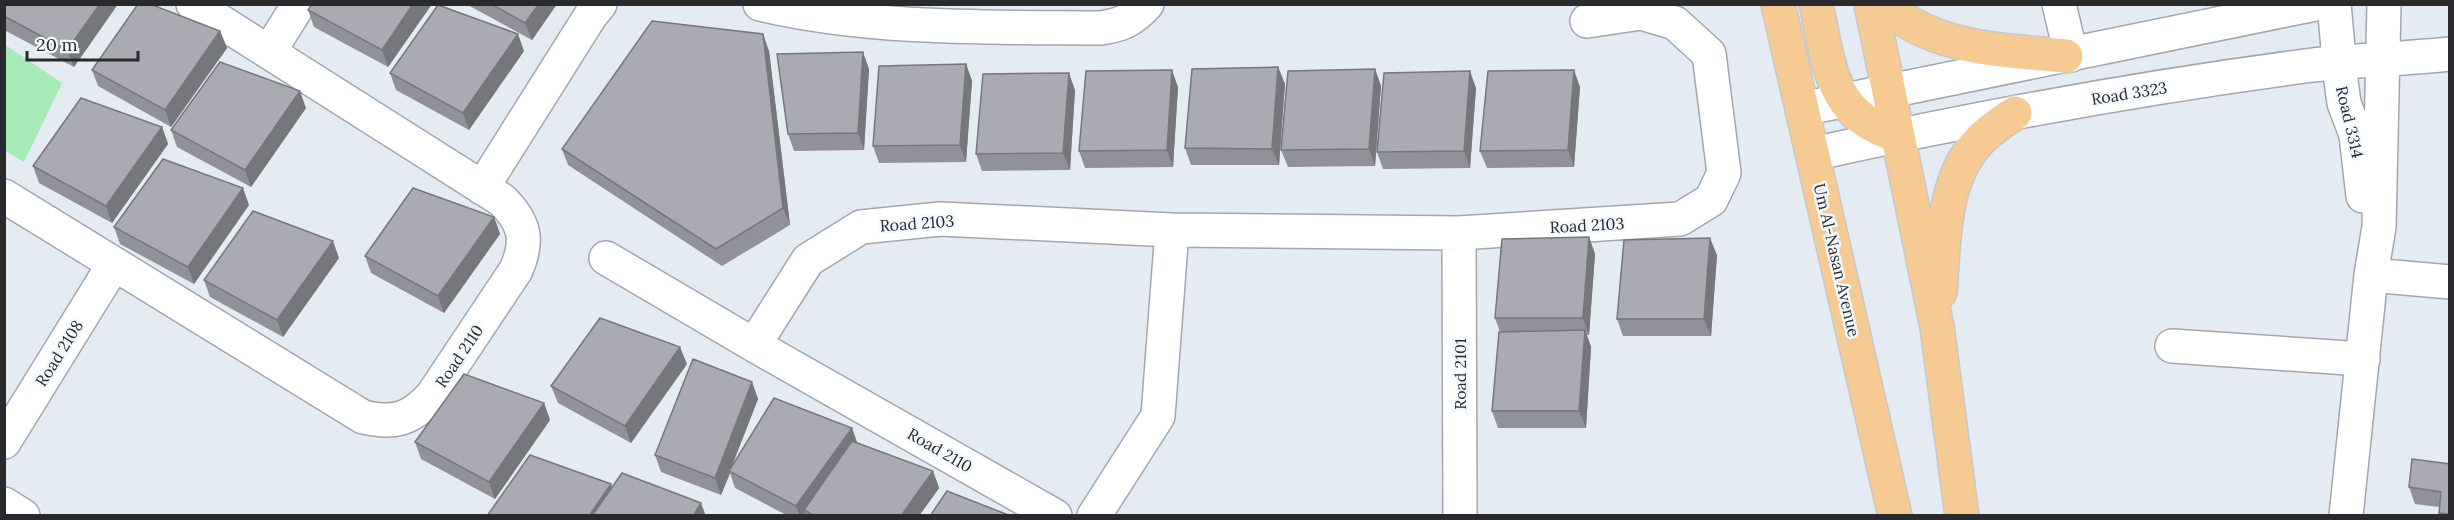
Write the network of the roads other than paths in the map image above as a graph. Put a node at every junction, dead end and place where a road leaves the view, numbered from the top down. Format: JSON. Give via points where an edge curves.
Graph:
{"nodes":[{"id":1,"x":193,"y":4,"type":"edge"},
{"id":2,"x":299,"y":4,"type":"edge"},
{"id":3,"x":600,"y":4,"type":"edge"},
{"id":4,"x":760,"y":4,"type":"edge"},
{"id":5,"x":1147,"y":4,"type":"edge"},
{"id":6,"x":1778,"y":4,"type":"edge"},
{"id":7,"x":1816,"y":4,"type":"edge"},
{"id":8,"x":1871,"y":4,"type":"edge"},
{"id":9,"x":1884,"y":4,"type":"edge"},
{"id":10,"x":2058,"y":4,"type":"edge"},
{"id":11,"x":2315,"y":4,"type":"edge"},
{"id":12,"x":2334,"y":4,"type":"edge"},
{"id":13,"x":2384,"y":4,"type":"edge"},
{"id":14,"x":1587,"y":21,"type":"dead end"},
{"id":15,"x":269,"y":52,"type":"junction"},
{"id":16,"x":2450,"y":54,"type":"edge"},
{"id":17,"x":2068,"y":56,"type":"junction"},
{"id":18,"x":2383,"y":59,"type":"junction"},
{"id":19,"x":2339,"y":63,"type":"junction"},
{"id":20,"x":1888,"y":93,"type":"junction"},
{"id":21,"x":1844,"y":101,"type":"junction"},
{"id":22,"x":1802,"y":109,"type":"junction"},
{"id":23,"x":2015,"y":113,"type":"junction"},
{"id":24,"x":1897,"y":135,"type":"junction"},
{"id":25,"x":1813,"y":154,"type":"junction"},
{"id":26,"x":482,"y":188,"type":"junction"},
{"id":27,"x":4,"y":196,"type":"edge"},
{"id":28,"x":1172,"y":230,"type":"junction"},
{"id":29,"x":1460,"y":232,"type":"junction"},
{"id":30,"x":606,"y":258,"type":"dead end"},
{"id":31,"x":114,"y":264,"type":"junction"},
{"id":32,"x":2371,"y":275,"type":"junction"},
{"id":33,"x":2450,"y":282,"type":"edge"},
{"id":34,"x":1937,"y":327,"type":"junction"},
{"id":35,"x":754,"y":345,"type":"junction"},
{"id":36,"x":2172,"y":346,"type":"dead end"},
{"id":37,"x":2363,"y":359,"type":"junction"},
{"id":38,"x":4,"y":442,"type":"edge"},
{"id":39,"x":4,"y":504,"type":"edge"},
{"id":40,"x":23,"y":516,"type":"edge"},
{"id":41,"x":1055,"y":516,"type":"edge"},
{"id":42,"x":1094,"y":516,"type":"edge"},
{"id":43,"x":1460,"y":516,"type":"edge"},
{"id":44,"x":1896,"y":516,"type":"edge"},
{"id":45,"x":1962,"y":516,"type":"edge"},
{"id":46,"x":2346,"y":516,"type":"edge"}],
"edges":[{"from":1,"to":15,"type":"street","name":"Road 2110"},
{"from":2,"to":15,"type":"street"},
{"from":3,"to":26,"type":"street"},
{"from":4,"to":5,"type":"street","via":[[918,24],[1078,28],[1119,26],[1135,18]]},
{"from":6,"to":22,"type":"main road","name":"Um Al-Nasan Avenue"},
{"from":7,"to":21,"type":"main road","via":[[1833,77]]},
{"from":8,"to":20,"type":"main road"},
{"from":9,"to":17,"type":"main road","via":[[1939,38],[1968,46]]},
{"from":10,"to":17,"type":"street"},
{"from":11,"to":17,"type":"street"},
{"from":12,"to":19,"type":"street","name":"Road 3314"},
{"from":13,"to":18,"type":"street","name":"Road 3314"},
{"from":14,"to":29,"type":"street","name":"Road 2103","via":[[1641,13],[1676,23],[1709,54],[1724,173],[1711,200],[1680,219]]},
{"from":15,"to":26,"type":"street","name":"Road 2110"},
{"from":16,"to":18,"type":"street","name":"Road 3323"},
{"from":17,"to":20,"type":"street"},
{"from":18,"to":19,"type":"street","name":"Road 3323"},
{"from":18,"to":32,"type":"street","name":"Road 3314","via":[[2379,227]]},
{"from":19,"to":23,"type":"street","name":"Road 3323","via":[[2110,95]]},
{"from":19,"to":32,"type":"street","name":"Road 3314","via":[[2344,103],[2360,156]]},
{"from":20,"to":21,"type":"street"},
{"from":20,"to":24,"type":"main road"},
{"from":21,"to":22,"type":"street"},
{"from":21,"to":24,"type":"main road","via":[[1867,123]]},
{"from":22,"to":25,"type":"main road","name":"Um Al-Nasan Avenue"},
{"from":23,"to":24,"type":"street","name":"Road 3323"},
{"from":23,"to":34,"type":"main road","via":[[1977,143],[1954,186],[1945,234]]},
{"from":24,"to":25,"type":"street","name":"Road 3323"},
{"from":24,"to":34,"type":"main road"},
{"from":25,"to":44,"type":"main road","name":"Um Al-Nasan Avenue"},
{"from":26,"to":31,"type":"street","name":"Road 2110","via":[[516,214],[523,232],[524,252],[432,396],[419,410],[401,419],[363,417]]},
{"from":27,"to":31,"type":"street","name":"Road 2110"},
{"from":28,"to":29,"type":"street","name":"Road 2103"},
{"from":28,"to":35,"type":"street","name":"Road 2103","via":[[940,219],[861,227],[808,260]]},
{"from":28,"to":42,"type":"street","via":[[1158,416]]},
{"from":29,"to":43,"type":"street","name":"Road 2101"},
{"from":30,"to":35,"type":"street","name":"Road 2110"},
{"from":31,"to":38,"type":"street","name":"Road 2108"},
{"from":32,"to":33,"type":"street"},
{"from":32,"to":37,"type":"street","name":"Road 3314"},
{"from":34,"to":45,"type":"main road"},
{"from":35,"to":41,"type":"street","name":"Road 2110"},
{"from":36,"to":37,"type":"street"},
{"from":37,"to":46,"type":"street","name":"Road 3314"},
{"from":39,"to":40,"type":"street"}]}
